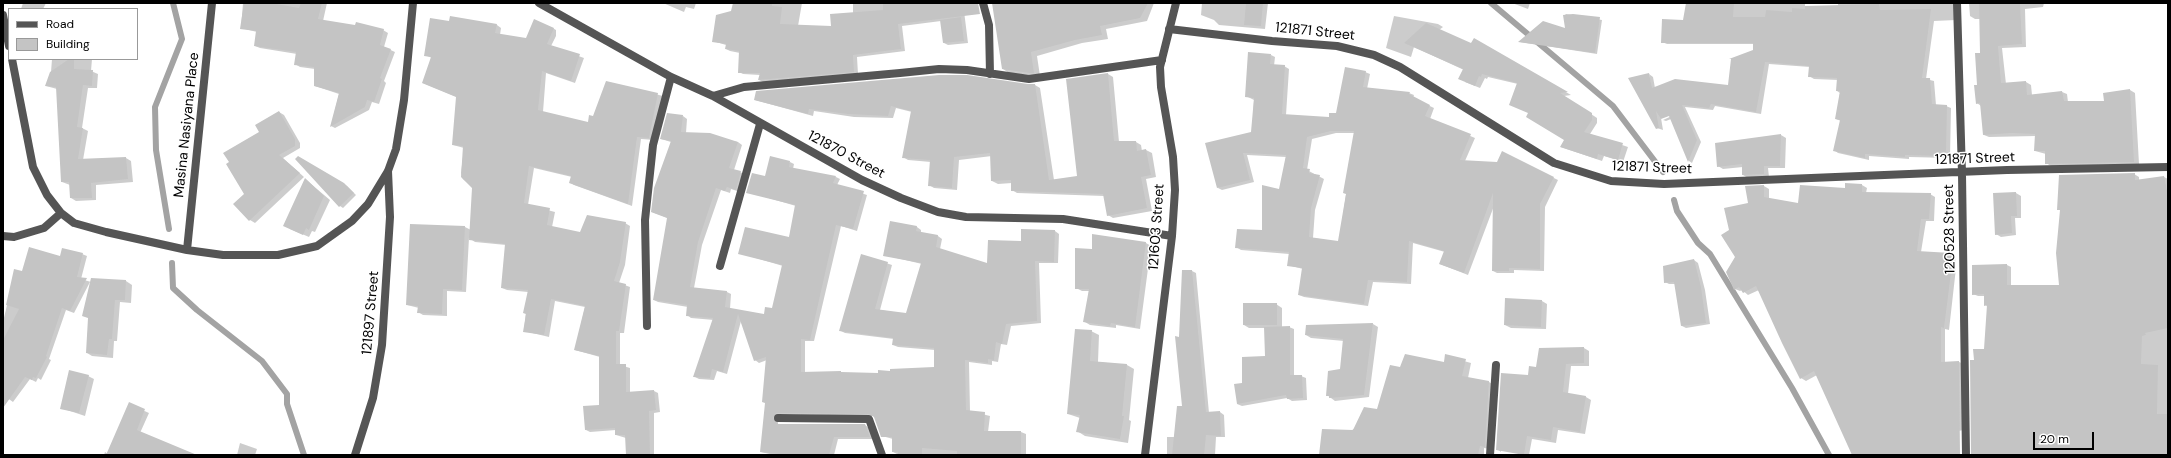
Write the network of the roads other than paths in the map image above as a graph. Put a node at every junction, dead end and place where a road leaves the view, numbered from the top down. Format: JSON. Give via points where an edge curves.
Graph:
{"nodes":[{"id":1,"x":212,"y":3,"type":"edge"},
{"id":2,"x":412,"y":3,"type":"edge"},
{"id":3,"x":539,"y":3,"type":"edge"},
{"id":4,"x":983,"y":3,"type":"edge"},
{"id":5,"x":1176,"y":3,"type":"edge"},
{"id":6,"x":1957,"y":3,"type":"edge"},
{"id":7,"x":3,"y":15,"type":"edge"},
{"id":8,"x":1169,"y":29,"type":"junction"},
{"id":9,"x":8,"y":41,"type":"edge"},
{"id":10,"x":12,"y":60,"type":"edge"},
{"id":11,"x":1162,"y":60,"type":"junction"},
{"id":12,"x":990,"y":74,"type":"junction"},
{"id":13,"x":671,"y":77,"type":"junction"},
{"id":14,"x":713,"y":96,"type":"junction"},
{"id":15,"x":760,"y":124,"type":"junction"},
{"id":16,"x":2168,"y":167,"type":"edge"},
{"id":17,"x":388,"y":171,"type":"junction"},
{"id":18,"x":1962,"y":174,"type":"junction"},
{"id":19,"x":61,"y":213,"type":"junction"},
{"id":20,"x":3,"y":236,"type":"edge"},
{"id":21,"x":1172,"y":236,"type":"junction"},
{"id":22,"x":187,"y":250,"type":"junction"},
{"id":23,"x":720,"y":266,"type":"dead end"},
{"id":24,"x":647,"y":326,"type":"dead end"},
{"id":25,"x":1496,"y":365,"type":"dead end"},
{"id":26,"x":778,"y":418,"type":"dead end"},
{"id":27,"x":355,"y":455,"type":"edge"},
{"id":28,"x":882,"y":455,"type":"edge"},
{"id":29,"x":1145,"y":455,"type":"edge"},
{"id":30,"x":1490,"y":455,"type":"edge"},
{"id":31,"x":1966,"y":455,"type":"edge"}],
"edges":[{"from":1,"to":22,"type":"street","name":"Masina Nasiyana Place"},
{"from":2,"to":17,"type":"street","via":[[404,100],[396,149]]},
{"from":3,"to":13,"type":"street","name":"121870 Street"},
{"from":4,"to":12,"type":"street","via":[[989,25]]},
{"from":5,"to":8,"type":"street","name":"121603 Street"},
{"from":6,"to":18,"type":"street","name":"120528 Street"},
{"from":7,"to":9,"type":"street"},
{"from":8,"to":11,"type":"street","name":"121603 Street"},
{"from":8,"to":18,"type":"street","name":"121871 Street","via":[[1337,46],[1374,55],[1400,67],[1554,163],[1611,181],[1664,184]]},
{"from":10,"to":19,"type":"street","via":[[33,167],[47,195]]},
{"from":11,"to":12,"type":"street","via":[[1028,79]]},
{"from":11,"to":21,"type":"street","name":"121603 Street","via":[[1161,87],[1173,157],[1175,190]]},
{"from":12,"to":14,"type":"street","via":[[938,70],[900,72],[744,88]]},
{"from":13,"to":14,"type":"street","name":"121870 Street"},
{"from":13,"to":24,"type":"street","via":[[654,145],[645,220]]},
{"from":14,"to":15,"type":"street","name":"121870 Street"},
{"from":15,"to":21,"type":"street","name":"121870 Street","via":[[862,180],[938,212],[966,217],[1063,220]]},
{"from":15,"to":23,"type":"street"},
{"from":16,"to":18,"type":"street","name":"121871 Street","via":[[2007,170]]},
{"from":17,"to":22,"type":"street","via":[[368,204],[352,221],[317,246],[278,255],[249,256]]},
{"from":17,"to":27,"type":"street","name":"121897 Street","via":[[390,225],[382,345],[373,398]]},
{"from":18,"to":31,"type":"street","name":"120528 Street"},
{"from":19,"to":20,"type":"street","via":[[44,228],[14,238]]},
{"from":19,"to":22,"type":"street","via":[[74,222],[106,232]]},
{"from":21,"to":29,"type":"street","name":"121603 Street"},
{"from":25,"to":30,"type":"street"},
{"from":26,"to":28,"type":"street","via":[[869,419]]}]}
